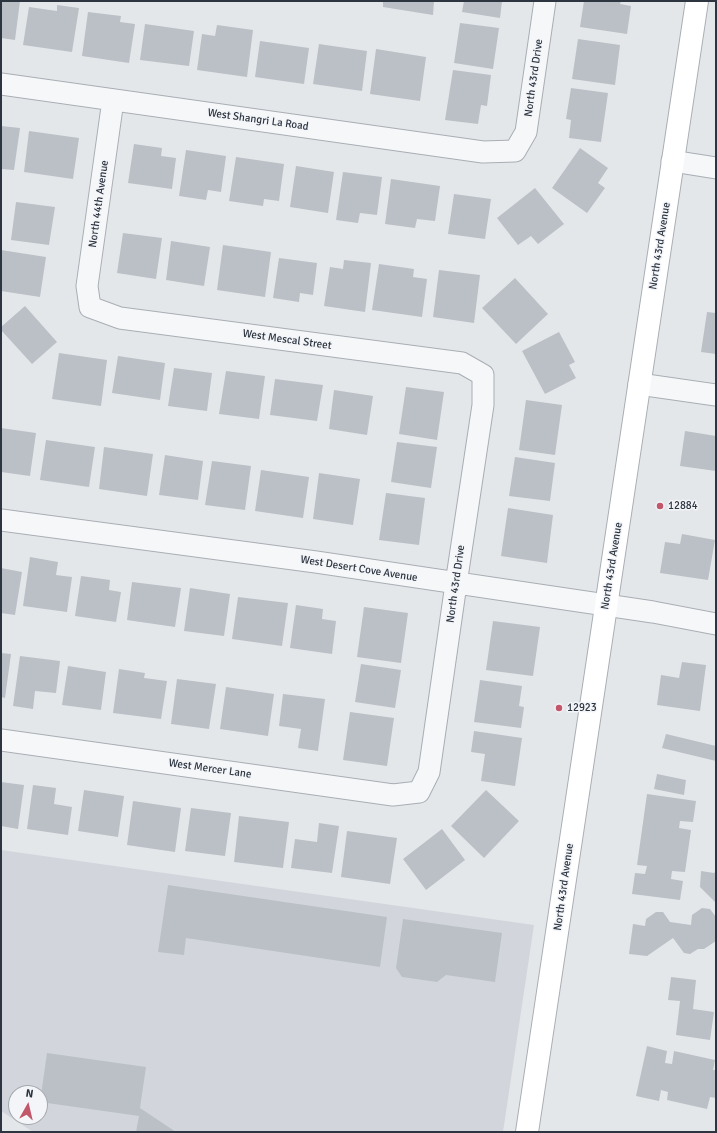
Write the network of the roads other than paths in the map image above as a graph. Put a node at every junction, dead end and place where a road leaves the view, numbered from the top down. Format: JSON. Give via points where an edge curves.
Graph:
{"nodes":[{"id":1,"x":545,"y":1,"type":"edge"},
{"id":2,"x":697,"y":1,"type":"edge"},
{"id":3,"x":1,"y":84,"type":"edge"},
{"id":4,"x":112,"y":100,"type":"junction"},
{"id":5,"x":515,"y":152,"type":"joint"},
{"id":6,"x":672,"y":161,"type":"junction"},
{"id":7,"x":716,"y":168,"type":"edge"},
{"id":8,"x":90,"y":308,"type":"joint"},
{"id":9,"x":483,"y":375,"type":"joint"},
{"id":10,"x":639,"y":384,"type":"junction"},
{"id":11,"x":716,"y":395,"type":"edge"},
{"id":12,"x":1,"y":520,"type":"edge"},
{"id":13,"x":456,"y":584,"type":"junction"},
{"id":14,"x":606,"y":606,"type":"junction"},
{"id":15,"x":716,"y":624,"type":"edge"},
{"id":16,"x":1,"y":740,"type":"edge"},
{"id":17,"x":419,"y":792,"type":"joint"},
{"id":18,"x":527,"y":1132,"type":"edge"}],
"edges":[{"from":1,"to":5,"type":"street","name":"North 43rd Drive","via":[[526,132]]},
{"from":2,"to":6,"type":"main road","name":"North 43rd Avenue"},
{"from":3,"to":4,"type":"street","name":"West Shangri La Road"},
{"from":4,"to":5,"type":"street","name":"West Shangri La Road","via":[[483,152]]},
{"from":4,"to":8,"type":"street","name":"North 44th Avenue","via":[[87,286]]},
{"from":6,"to":7,"type":"street"},
{"from":6,"to":10,"type":"main road","name":"North 43rd Avenue"},
{"from":8,"to":9,"type":"street","name":"West Mescal Street","via":[[120,318],[462,364]]},
{"from":9,"to":13,"type":"street","name":"North 43rd Drive","via":[[483,405]]},
{"from":10,"to":11,"type":"street"},
{"from":10,"to":14,"type":"main road","name":"North 43rd Avenue"},
{"from":12,"to":13,"type":"street","name":"West Desert Cove Avenue","via":[[308,561]]},
{"from":13,"to":14,"type":"street","name":"West Desert Cove Avenue"},
{"from":13,"to":17,"type":"street","name":"North 43rd Drive","via":[[429,772]]},
{"from":14,"to":15,"type":"street","name":"West Desert Cove Avenue"},
{"from":14,"to":18,"type":"main road","name":"North 43rd Avenue"},
{"from":16,"to":17,"type":"street","name":"West Mercer Lane","via":[[393,795]]}]}
